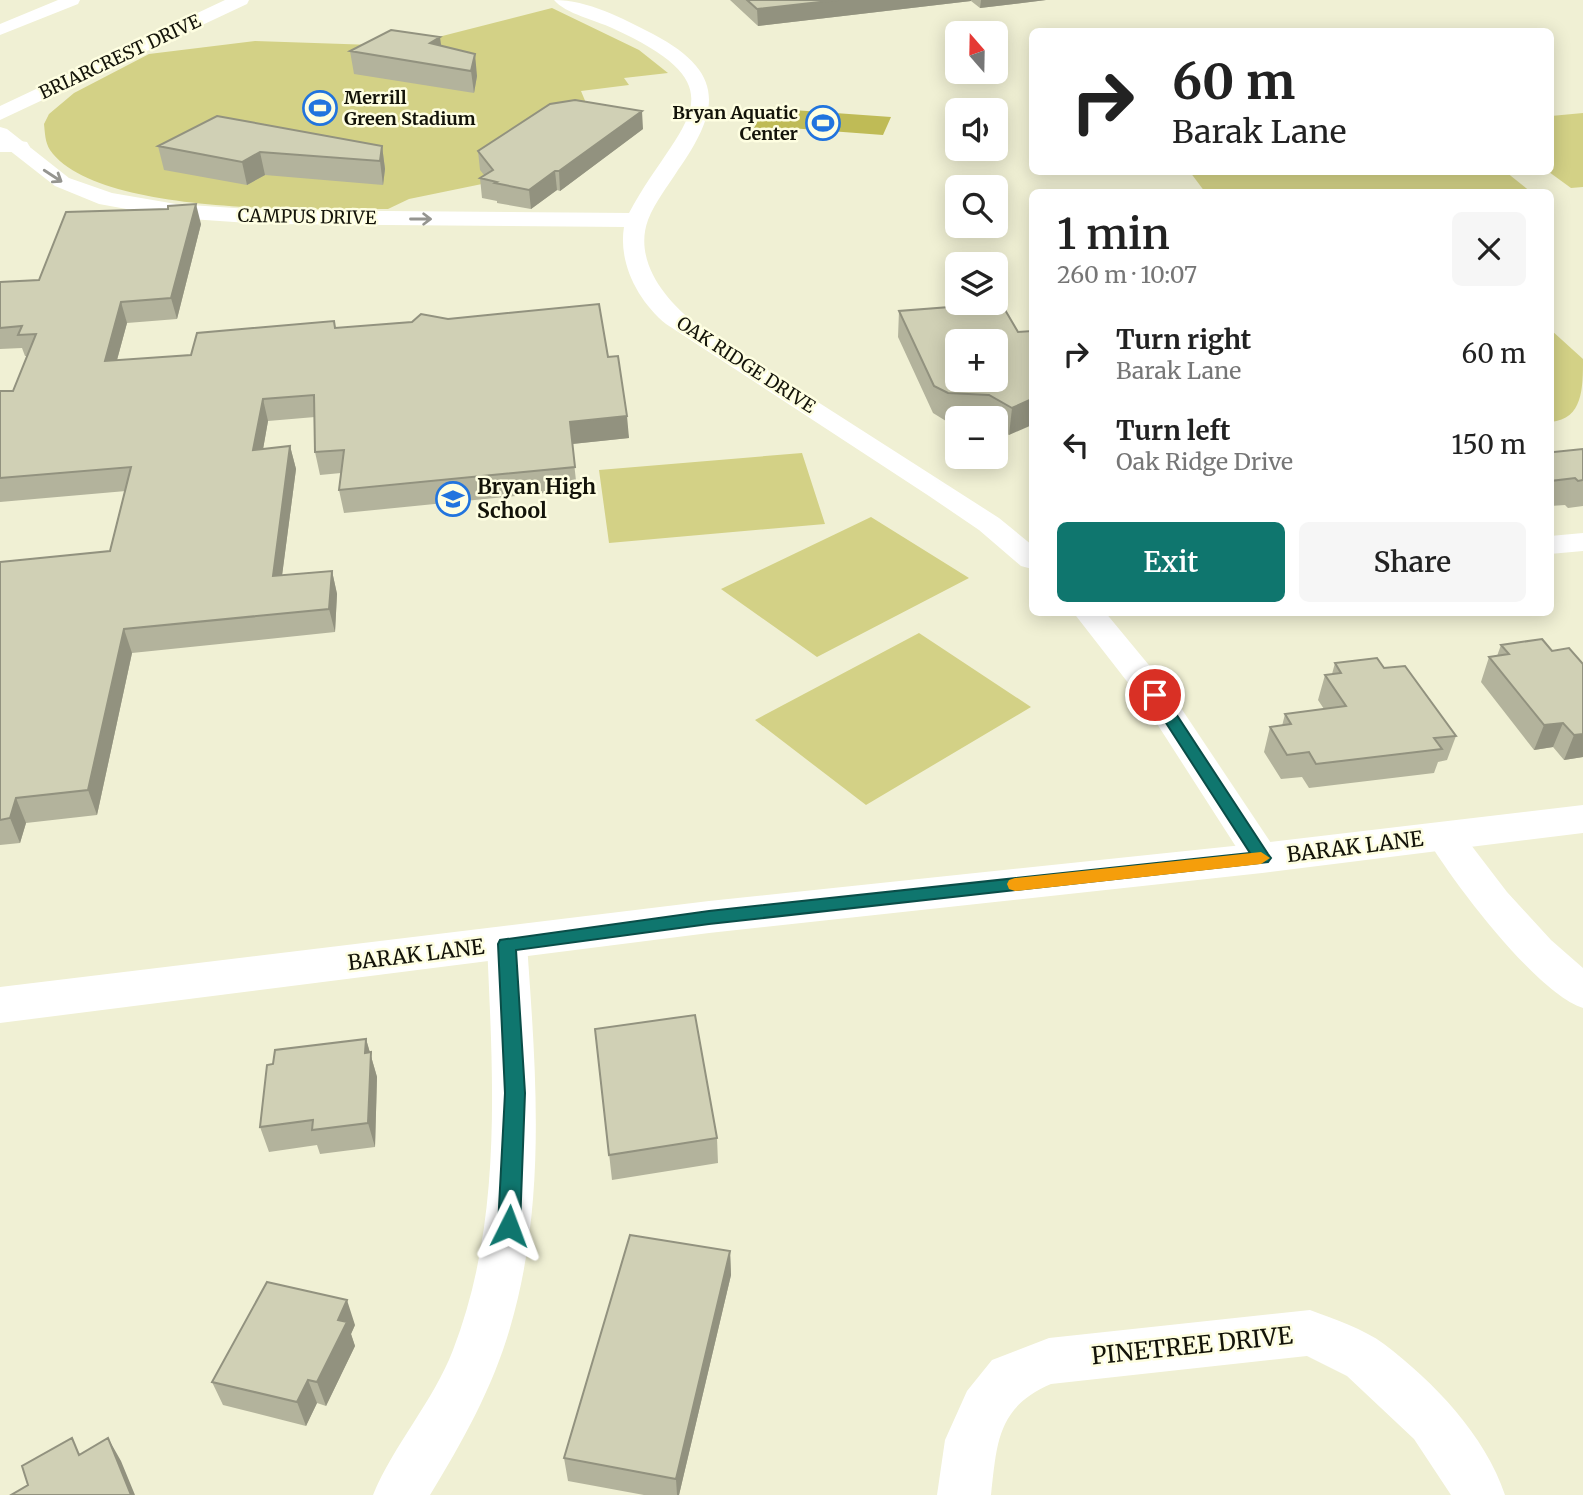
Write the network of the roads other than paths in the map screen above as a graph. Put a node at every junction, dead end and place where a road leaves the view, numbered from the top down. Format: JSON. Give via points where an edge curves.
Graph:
{"nodes":[{"id":1,"x":72,"y":0,"type":"edge"},
{"id":2,"x":211,"y":0,"type":"edge"},
{"id":3,"x":240,"y":0,"type":"edge"},
{"id":4,"x":562,"y":0,"type":"edge"},
{"id":5,"x":0,"y":30,"type":"edge"},
{"id":6,"x":0,"y":101,"type":"edge"},
{"id":7,"x":0,"y":114,"type":"edge"},
{"id":8,"x":0,"y":133,"type":"edge"},
{"id":9,"x":9,"y":146,"type":"edge"},
{"id":10,"x":636,"y":220,"type":"junction"},
{"id":11,"x":1583,"y":542,"type":"edge"},
{"id":12,"x":1554,"y":545,"type":"edge"},
{"id":13,"x":1029,"y":557,"type":"edge"},
{"id":14,"x":1091,"y":616,"type":"edge"},
{"id":15,"x":1583,"y":819,"type":"edge"},
{"id":16,"x":1445,"y":837,"type":"junction"},
{"id":17,"x":1262,"y":858,"type":"junction"},
{"id":18,"x":507,"y":944,"type":"junction"},
{"id":19,"x":1583,"y":992,"type":"edge"},
{"id":20,"x":0,"y":1005,"type":"edge"},
{"id":21,"x":400,"y":1495,"type":"edge"},
{"id":22,"x":964,"y":1495,"type":"edge"},
{"id":23,"x":1478,"y":1495,"type":"edge"}],
"edges":[{"from":1,"to":5,"type":"street"},
{"from":2,"to":6,"type":"street","name":"BRIARCREST DRIVE"},
{"from":3,"to":7,"type":"street","name":"BRIARCREST DRIVE"},
{"from":4,"to":10,"type":"street","via":[[671,53],[692,73],[701,91],[693,131]]},
{"from":8,"to":9,"type":"street","name":"CAMPUS DRIVE"},
{"from":9,"to":10,"type":"street","name":"CAMPUS DRIVE","one_way":true,"via":[[54,177],[87,192],[187,213],[264,218]]},
{"from":10,"to":13,"type":"street","name":"OAK RIDGE DRIVE","via":[[635,244],[642,272],[656,300],[674,318],[989,524]]},
{"from":11,"to":12,"type":"street"},
{"from":14,"to":17,"type":"street","via":[[1155,695]]},
{"from":15,"to":16,"type":"street","name":"BARAK LANE"},
{"from":16,"to":17,"type":"street","name":"BARAK LANE"},
{"from":16,"to":19,"type":"street","via":[[1493,902],[1537,951]]},
{"from":17,"to":18,"type":"street","name":"BARAK LANE","via":[[709,917]]},
{"from":18,"to":20,"type":"street","name":"BARAK LANE"},
{"from":18,"to":21,"type":"street","via":[[515,1093],[509,1226],[485,1330],[442,1428]]},
{"from":22,"to":23,"type":"street","name":"PINETREE DRIVE","via":[[971,1440],[985,1408],[1010,1377],[1049,1361],[1310,1334],[1365,1359],[1432,1421]]}]}
